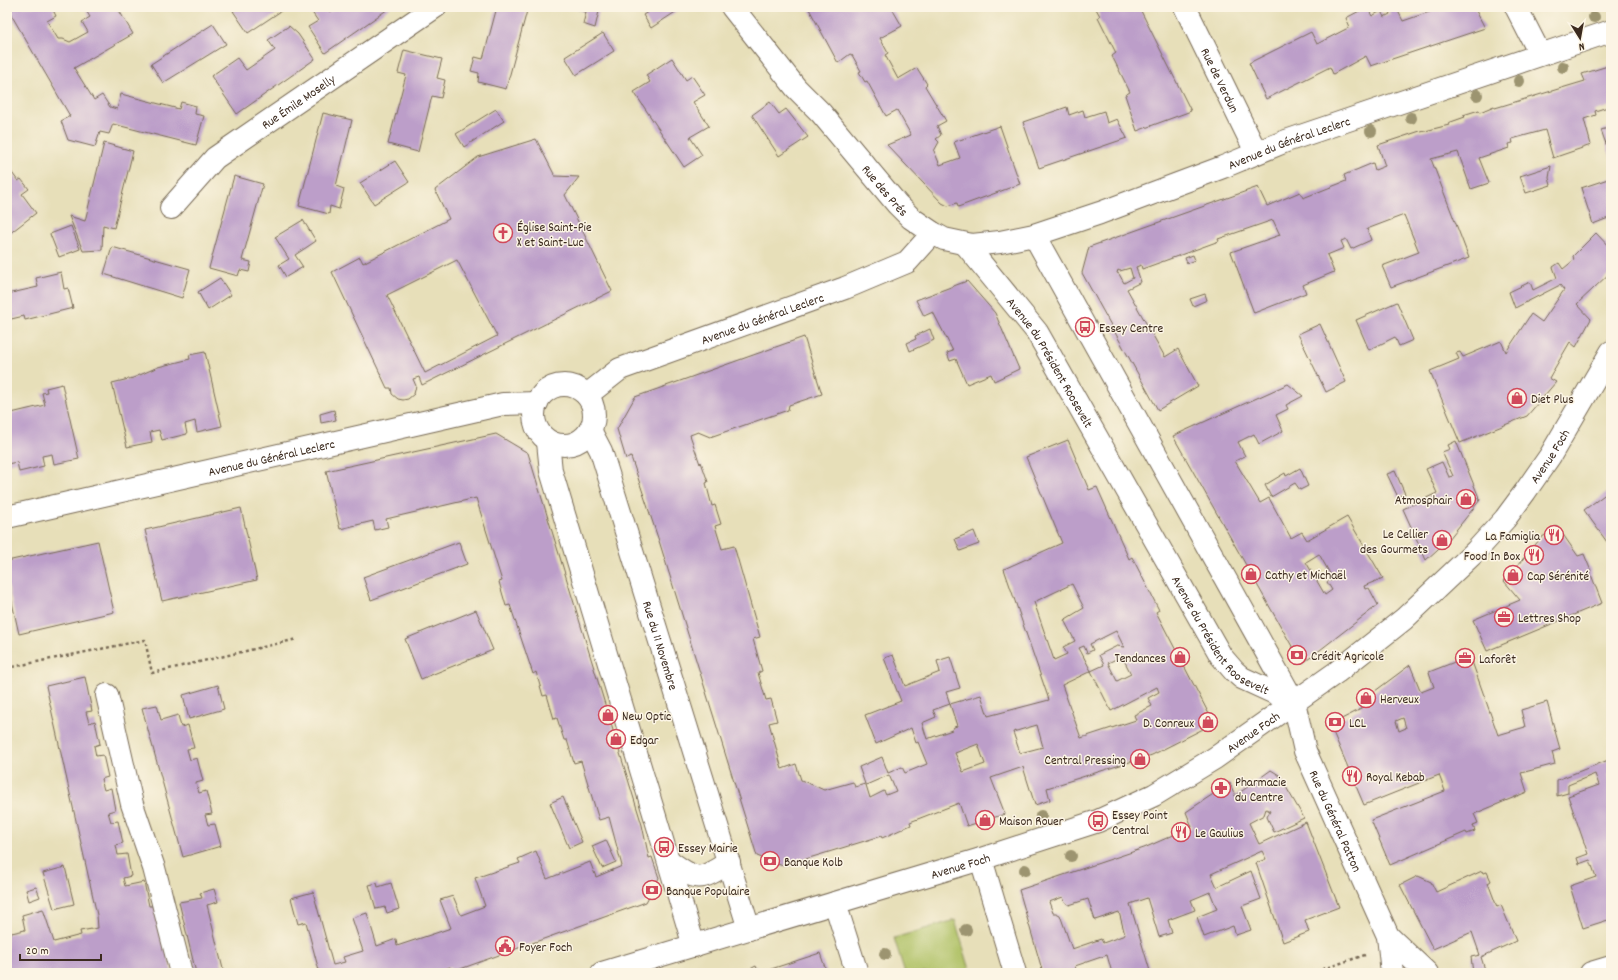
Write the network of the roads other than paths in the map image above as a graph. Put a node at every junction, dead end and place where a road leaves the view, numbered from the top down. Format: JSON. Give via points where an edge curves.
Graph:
{"nodes":[{"id":1,"x":435,"y":7,"type":"edge"},
{"id":2,"x":732,"y":7,"type":"edge"},
{"id":3,"x":748,"y":7,"type":"edge"},
{"id":4,"x":1185,"y":7,"type":"edge"},
{"id":5,"x":1516,"y":7,"type":"edge"},
{"id":6,"x":1611,"y":31,"type":"edge"},
{"id":7,"x":1540,"y":54,"type":"junction"},
{"id":8,"x":821,"y":113,"type":"junction"},
{"id":9,"x":1256,"y":152,"type":"junction"},
{"id":10,"x":171,"y":208,"type":"dead end"},
{"id":11,"x":933,"y":233,"type":"junction"},
{"id":12,"x":1034,"y":235,"type":"junction"},
{"id":13,"x":966,"y":245,"type":"junction"},
{"id":14,"x":1611,"y":352,"type":"edge"},
{"id":15,"x":587,"y":395,"type":"junction"},
{"id":16,"x":537,"y":403,"type":"junction"},
{"id":17,"x":590,"y":430,"type":"junction"},
{"id":18,"x":548,"y":442,"type":"junction"},
{"id":19,"x":7,"y":517,"type":"edge"},
{"id":20,"x":107,"y":695,"type":"dead end"},
{"id":21,"x":1294,"y":702,"type":"junction"},
{"id":22,"x":981,"y":859,"type":"junction"},
{"id":23,"x":669,"y":860,"type":"junction"},
{"id":24,"x":729,"y":862,"type":"junction"},
{"id":25,"x":835,"y":903,"type":"junction"},
{"id":26,"x":749,"y":929,"type":"junction"},
{"id":27,"x":1388,"y":941,"type":"junction"},
{"id":28,"x":694,"y":946,"type":"junction"},
{"id":29,"x":1611,"y":966,"type":"edge"},
{"id":30,"x":181,"y":973,"type":"edge"},
{"id":31,"x":602,"y":973,"type":"edge"},
{"id":32,"x":857,"y":973,"type":"edge"},
{"id":33,"x":1015,"y":973,"type":"edge"},
{"id":34,"x":1392,"y":973,"type":"edge"},
{"id":35,"x":1426,"y":973,"type":"edge"},
{"id":36,"x":1591,"y":973,"type":"edge"}],
"edges":[{"from":1,"to":10,"type":"street","name":"Rue Émile Moselly","via":[[215,158]]},
{"from":2,"to":8,"type":"street","name":"Rue des Prés","via":[[796,88]]},
{"from":3,"to":8,"type":"street","name":"Rue des Prés","via":[[807,82]]},
{"from":4,"to":9,"type":"street","name":"Rue de Verdun"},
{"from":5,"to":7,"type":"street"},
{"from":6,"to":7,"type":"street","name":"Avenue du Général Leclerc"},
{"from":7,"to":9,"type":"street","name":"Avenue du Général Leclerc"},
{"from":8,"to":11,"type":"street","name":"Rue des Prés","via":[[897,204],[911,218]]},
{"from":9,"to":12,"type":"street","name":"Avenue du Général Leclerc","via":[[1100,213]]},
{"from":11,"to":13,"type":"street","name":"Rue des Prés"},
{"from":11,"to":15,"type":"street","name":"Avenue du Général Leclerc","via":[[907,262],[845,288],[620,369]]},
{"from":12,"to":13,"type":"street","name":"Avenue du Général Leclerc"},
{"from":12,"to":21,"type":"street","name":"Avenue du Président Roosevelt"},
{"from":13,"to":21,"type":"street","name":"Avenue du Président Roosevelt","via":[[1037,332],[1221,656],[1242,678]]},
{"from":14,"to":21,"type":"street","name":"Avenue Foch","via":[[1542,468],[1505,519],[1476,552],[1404,619]]},
{"from":15,"to":16,"type":"street","via":[[577,388],[565,385],[552,387]]},
{"from":15,"to":17,"type":"street","via":[[593,406],[594,420]]},
{"from":16,"to":18,"type":"street","via":[[534,418],[537,428]]},
{"from":16,"to":19,"type":"street","name":"Avenue du Général Leclerc","via":[[503,404]]},
{"from":17,"to":18,"type":"street","via":[[581,441],[568,446]]},
{"from":17,"to":24,"type":"street","name":"Rue du 11 Novembre","via":[[601,451]]},
{"from":18,"to":23,"type":"street","via":[[551,471]]},
{"from":20,"to":30,"type":"street","via":[[132,804],[154,868]]},
{"from":21,"to":22,"type":"street","name":"Avenue Foch","via":[[1215,758],[1154,795],[1098,821]]},
{"from":21,"to":27,"type":"street","name":"Rue du Général Patton","via":[[1306,756]]},
{"from":22,"to":25,"type":"street","name":"Avenue Foch"},
{"from":22,"to":33,"type":"street"},
{"from":23,"to":24,"type":"street","via":[[690,876],[697,877],[708,875]]},
{"from":23,"to":28,"type":"street"},
{"from":24,"to":26,"type":"street","name":"Rue du 11 Novembre"},
{"from":25,"to":26,"type":"street","name":"Avenue Foch"},
{"from":25,"to":32,"type":"street"},
{"from":26,"to":28,"type":"street","name":"Avenue Foch"},
{"from":27,"to":34,"type":"street","name":"Rue du Général Patton"},
{"from":27,"to":35,"type":"street","name":"Rue du Général Patton"},
{"from":28,"to":31,"type":"street","name":"Avenue Foch"},
{"from":29,"to":36,"type":"street"}]}
